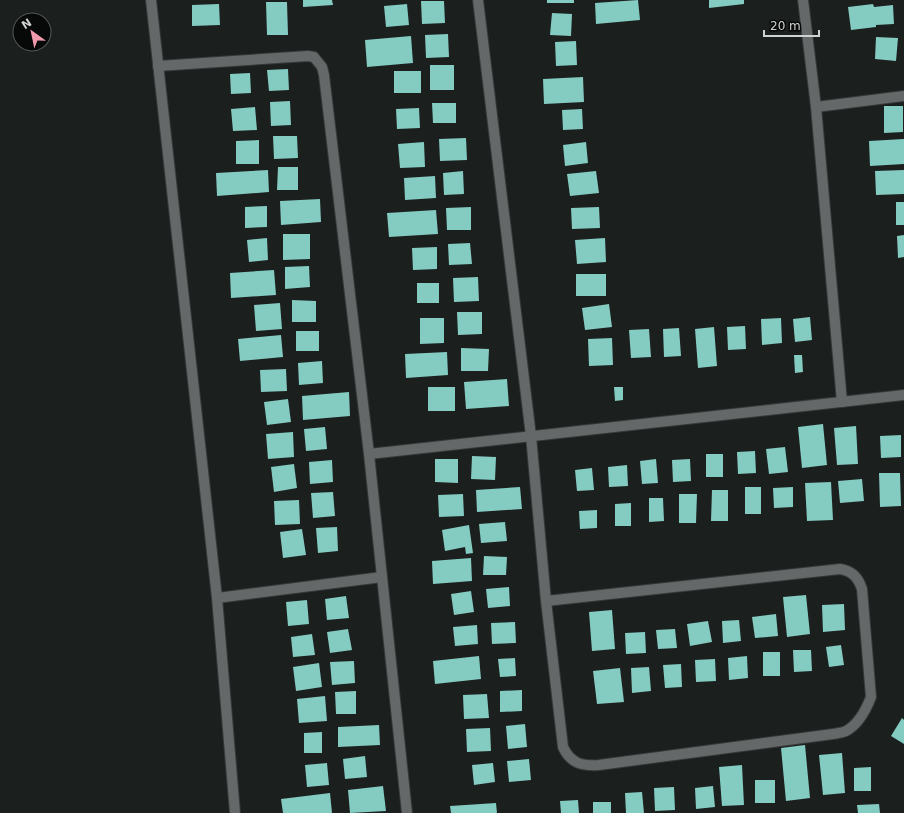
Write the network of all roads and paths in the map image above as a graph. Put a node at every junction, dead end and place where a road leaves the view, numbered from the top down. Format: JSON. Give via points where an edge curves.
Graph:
{"nodes":[{"id":1,"x":151,"y":0,"type":"edge"},
{"id":2,"x":478,"y":0,"type":"edge"},
{"id":3,"x":803,"y":0,"type":"edge"},
{"id":4,"x":158,"y":66,"type":"junction"},
{"id":5,"x":904,"y":96,"type":"edge"},
{"id":6,"x":816,"y":107,"type":"junction"},
{"id":7,"x":904,"y":395,"type":"edge"},
{"id":8,"x":842,"y":402,"type":"junction"},
{"id":9,"x":531,"y":436,"type":"junction"},
{"id":10,"x":369,"y":454,"type":"junction"},
{"id":11,"x":382,"y":577,"type":"junction"},
{"id":12,"x":217,"y":598,"type":"junction"},
{"id":13,"x":546,"y":601,"type":"junction"},
{"id":14,"x":236,"y":813,"type":"edge"},
{"id":15,"x":407,"y":813,"type":"edge"}],
"edges":[{"from":1,"to":4,"type":"street"},
{"from":2,"to":9,"type":"street"},
{"from":3,"to":6,"type":"street"},
{"from":4,"to":10,"type":"street","via":[[308,56],[314,57],[322,67]]},
{"from":4,"to":12,"type":"street"},
{"from":5,"to":6,"type":"street"},
{"from":6,"to":8,"type":"street"},
{"from":7,"to":8,"type":"street"},
{"from":8,"to":9,"type":"street"},
{"from":9,"to":10,"type":"street"},
{"from":9,"to":13,"type":"street"},
{"from":10,"to":11,"type":"street"},
{"from":11,"to":12,"type":"street"},
{"from":11,"to":15,"type":"street"},
{"from":12,"to":14,"type":"street"},
{"from":13,"to":13,"type":"street","via":[[563,747],[567,756],[584,766],[600,766],[846,731],[858,722],[871,697],[862,589],[848,570]]}]}
